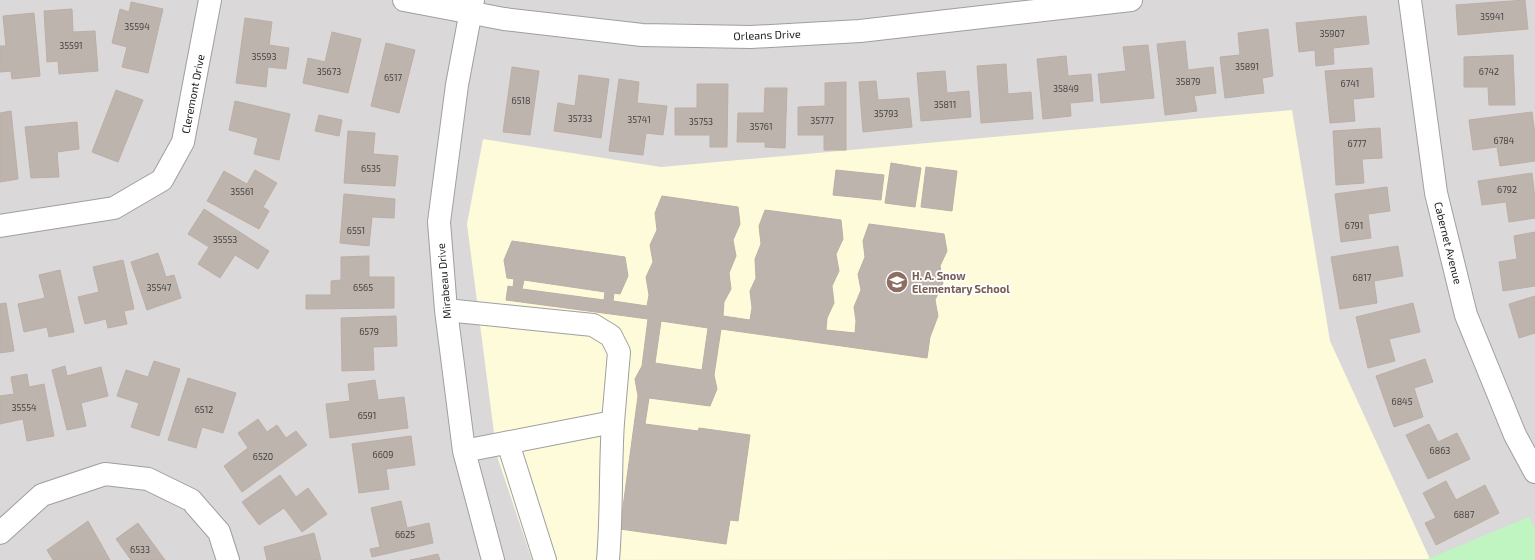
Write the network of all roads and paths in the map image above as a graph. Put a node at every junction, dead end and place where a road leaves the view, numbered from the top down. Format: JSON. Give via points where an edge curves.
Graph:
{"nodes":[{"id":1,"x":210,"y":0,"type":"edge"},
{"id":2,"x":404,"y":0,"type":"edge"},
{"id":3,"x":1131,"y":0,"type":"edge"},
{"id":4,"x":1410,"y":0,"type":"edge"},
{"id":5,"x":472,"y":6,"type":"edge"},
{"id":6,"x":0,"y":226,"type":"edge"},
{"id":7,"x":446,"y":310,"type":"junction"},
{"id":8,"x":613,"y":422,"type":"junction"},
{"id":9,"x":508,"y":442,"type":"junction"},
{"id":10,"x":464,"y":451,"type":"junction"},
{"id":11,"x":1535,"y":472,"type":"edge"},
{"id":12,"x":0,"y":533,"type":"edge"},
{"id":13,"x":228,"y":560,"type":"edge"},
{"id":14,"x":493,"y":560,"type":"edge"},
{"id":15,"x":545,"y":560,"type":"edge"},
{"id":16,"x":608,"y":560,"type":"edge"}],
"edges":[{"from":1,"to":6,"type":"street","name":"Cleremont Drive","via":[[183,142],[162,180],[114,208]]},
{"from":2,"to":5,"type":"street","name":"Orleans Drive"},
{"from":3,"to":5,"type":"street","name":"Orleans Drive","via":[[860,31],[751,37],[642,35],[504,19]]},
{"from":4,"to":11,"type":"street","name":"Cabernet Avenue","via":[[1436,193],[1466,315],[1515,435]]},
{"from":5,"to":7,"type":"street","name":"Mirabeau Drive","via":[[457,85],[439,222]]},
{"from":7,"to":8,"type":"street","via":[[593,325],[612,336],[619,352]]},
{"from":7,"to":10,"type":"street","name":"Mirabeau Drive"},
{"from":8,"to":9,"type":"street"},
{"from":8,"to":16,"type":"street"},
{"from":9,"to":10,"type":"street"},
{"from":9,"to":15,"type":"street"},
{"from":10,"to":14,"type":"street","name":"Mirabeau Drive"},
{"from":12,"to":13,"type":"street","via":[[42,495],[105,474],[148,479],[191,500],[219,532]]}]}
